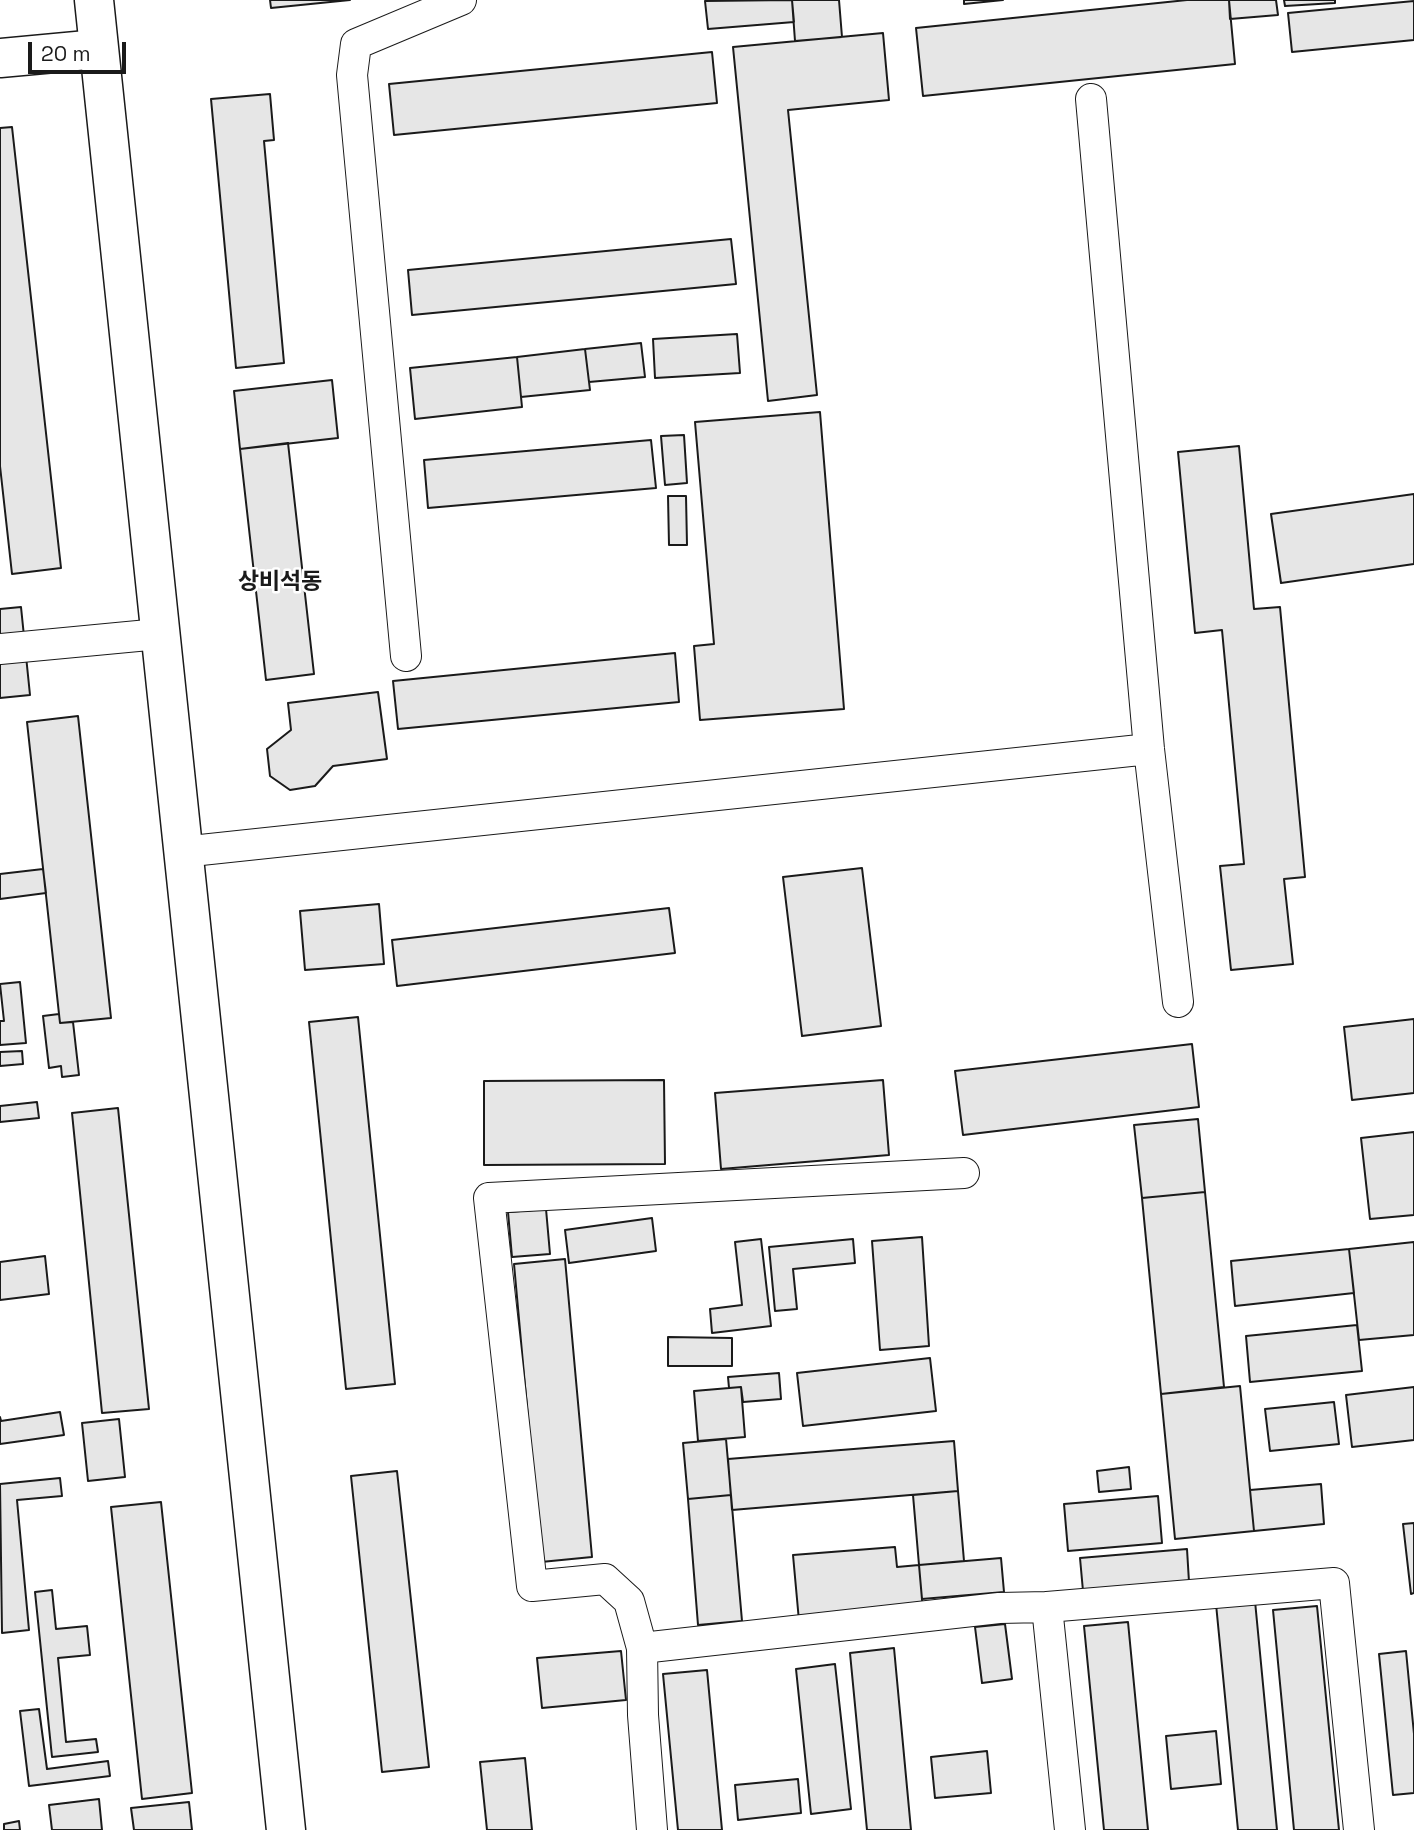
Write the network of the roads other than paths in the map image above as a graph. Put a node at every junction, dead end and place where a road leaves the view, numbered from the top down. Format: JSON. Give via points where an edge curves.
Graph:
{"nodes":[{"id":1,"x":94,"y":0,"type":"edge"},
{"id":2,"x":461,"y":0,"type":"edge"},
{"id":3,"x":98,"y":49,"type":"junction"},
{"id":4,"x":0,"y":58,"type":"edge"},
{"id":5,"x":1091,"y":99,"type":"dead end"},
{"id":6,"x":159,"y":634,"type":"junction"},
{"id":7,"x":0,"y":649,"type":"edge"},
{"id":8,"x":406,"y":656,"type":"dead end"},
{"id":9,"x":1149,"y":749,"type":"junction"},
{"id":10,"x":182,"y":852,"type":"junction"},
{"id":11,"x":1178,"y":1002,"type":"dead end"},
{"id":12,"x":964,"y":1173,"type":"dead end"},
{"id":13,"x":1047,"y":1607,"type":"junction"},
{"id":14,"x":642,"y":1648,"type":"junction"},
{"id":15,"x":286,"y":1830,"type":"edge"},
{"id":16,"x":652,"y":1830,"type":"edge"},
{"id":17,"x":1070,"y":1830,"type":"edge"},
{"id":18,"x":1359,"y":1830,"type":"edge"}],
"edges":[{"from":1,"to":3,"type":"main road"},
{"from":2,"to":8,"type":"street","via":[[356,44],[352,75]]},
{"from":3,"to":4,"type":"main road"},
{"from":3,"to":6,"type":"main road"},
{"from":5,"to":9,"type":"street"},
{"from":6,"to":7,"type":"street"},
{"from":6,"to":10,"type":"main road"},
{"from":9,"to":10,"type":"street"},
{"from":9,"to":11,"type":"street"},
{"from":10,"to":15,"type":"main road"},
{"from":12,"to":14,"type":"street","via":[[489,1198],[532,1586],[605,1579],[628,1601]]},
{"from":13,"to":14,"type":"street","via":[[999,1608]]},
{"from":13,"to":17,"type":"street"},
{"from":13,"to":18,"type":"street","via":[[1334,1583]]},
{"from":14,"to":16,"type":"street"}]}
